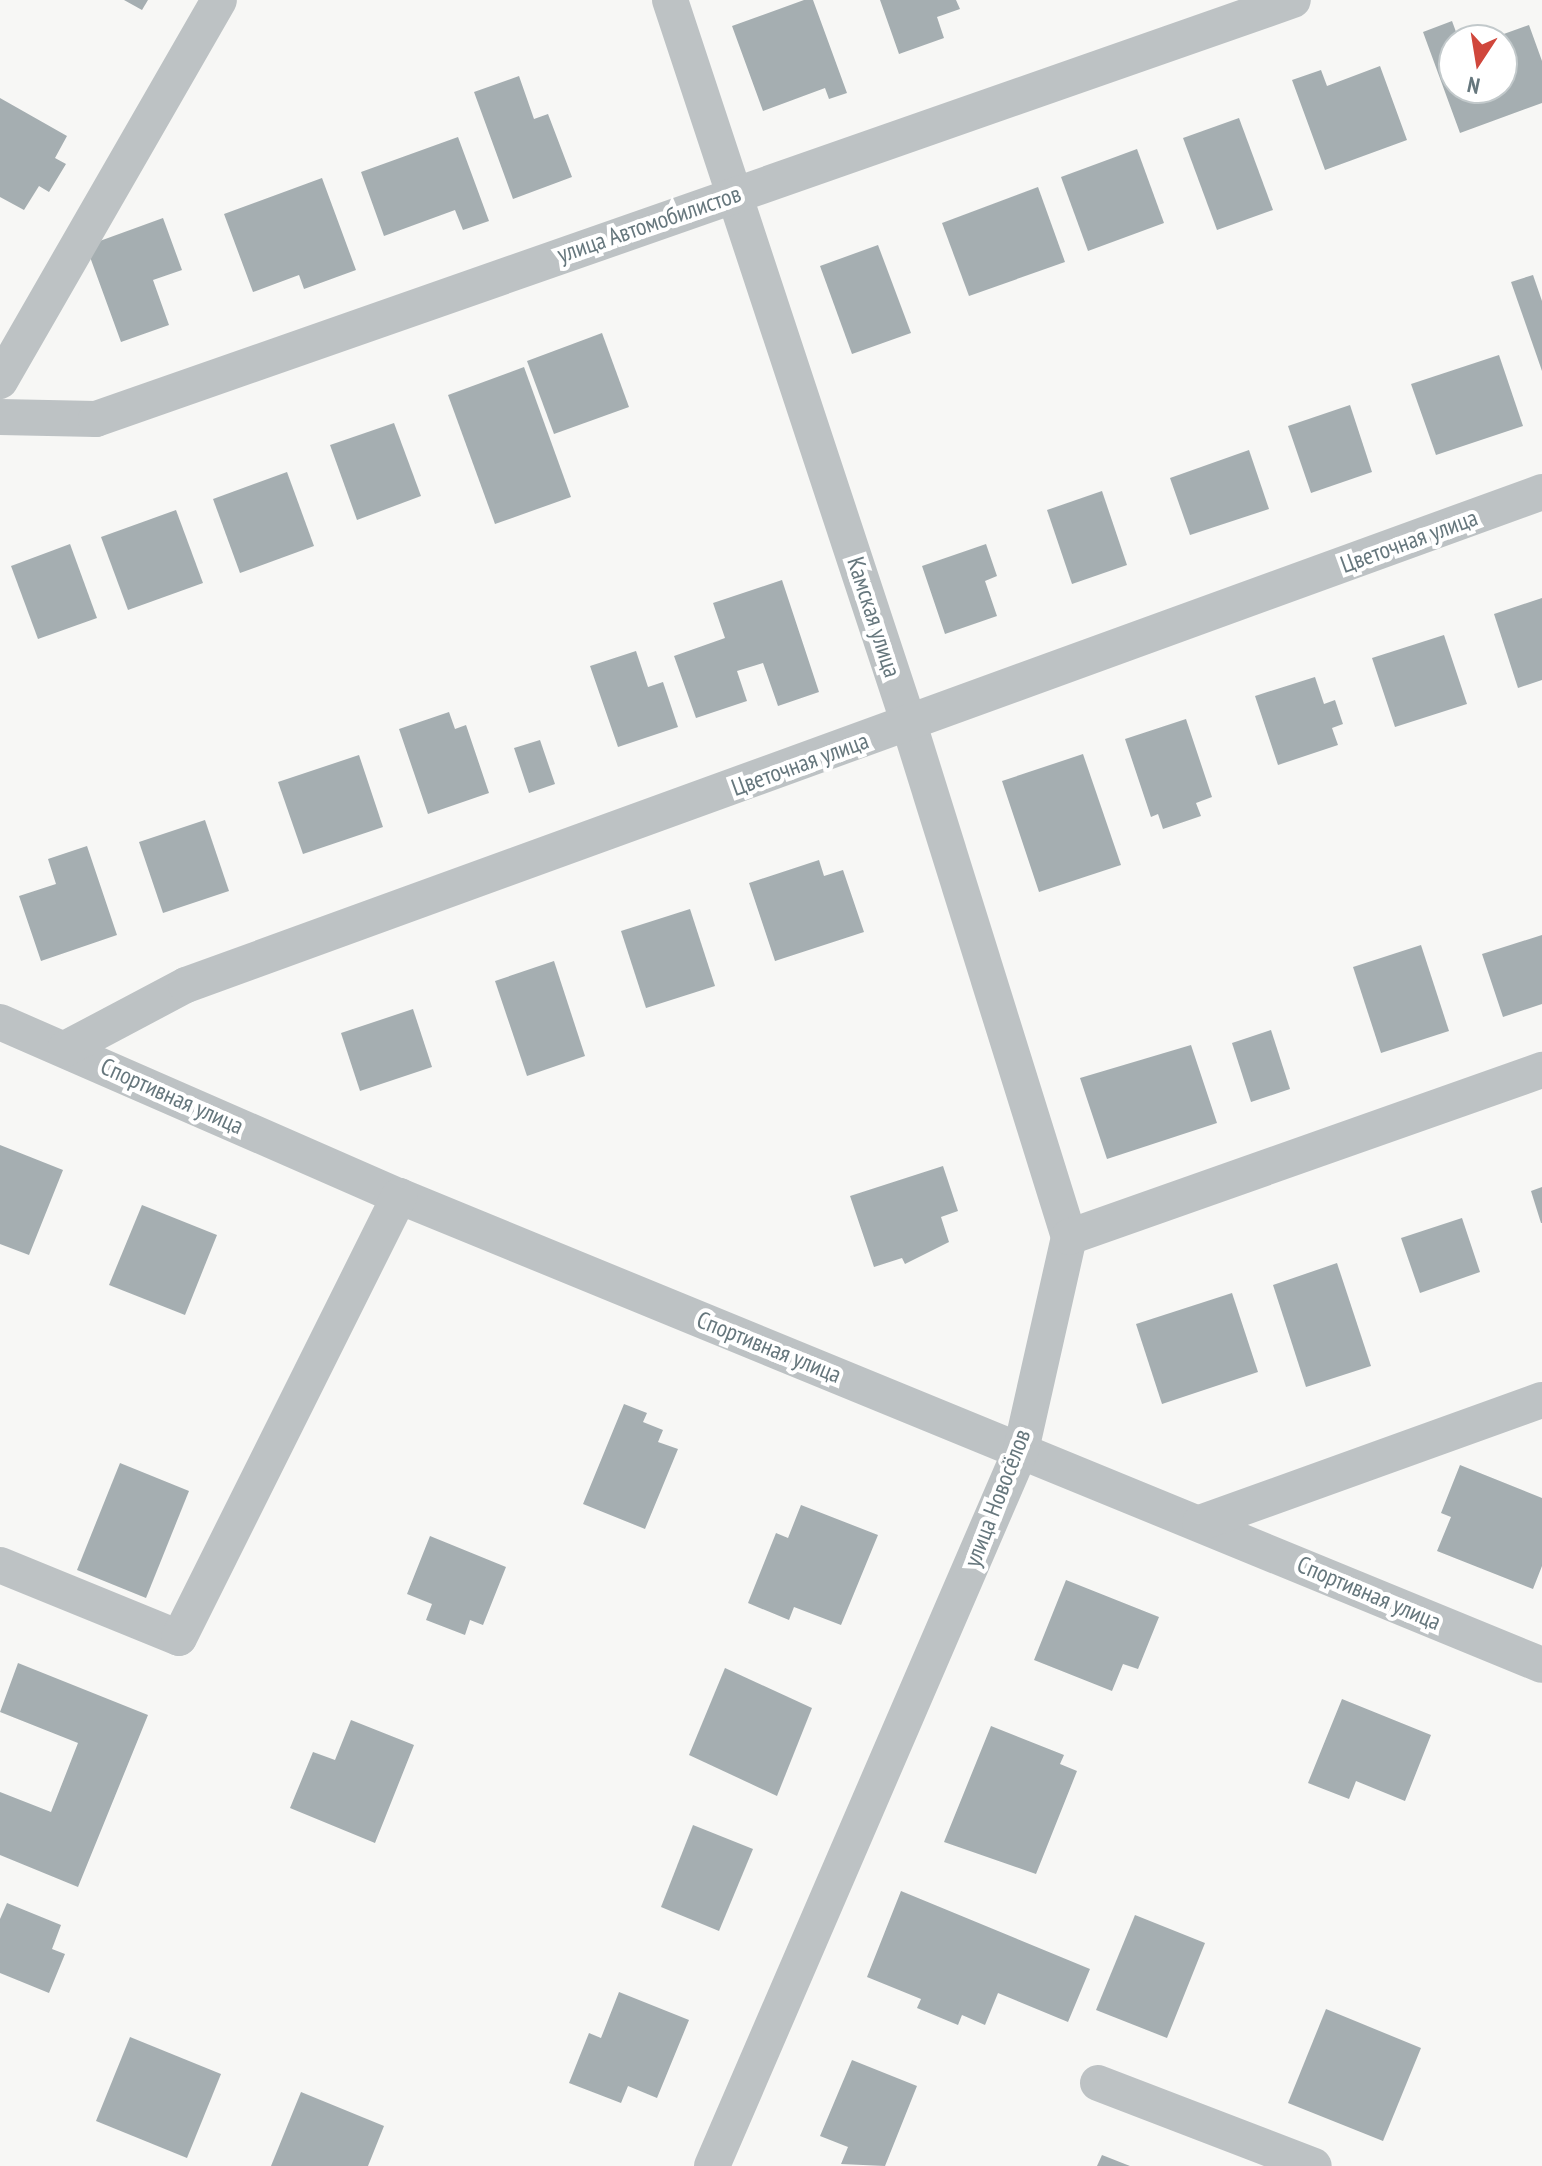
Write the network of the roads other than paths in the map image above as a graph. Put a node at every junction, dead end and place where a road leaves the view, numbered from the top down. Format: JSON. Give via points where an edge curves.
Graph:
{"nodes":[{"id":1,"x":219,"y":0,"type":"edge"},
{"id":2,"x":670,"y":0,"type":"edge"},
{"id":3,"x":1293,"y":0,"type":"edge"},
{"id":4,"x":735,"y":194,"type":"junction"},
{"id":5,"x":0,"y":381,"type":"edge"},
{"id":6,"x":0,"y":417,"type":"edge"},
{"id":7,"x":1542,"y":492,"type":"edge"},
{"id":8,"x":909,"y":724,"type":"junction"},
{"id":9,"x":0,"y":1022,"type":"edge"},
{"id":10,"x":65,"y":1049,"type":"junction"},
{"id":11,"x":1542,"y":1070,"type":"edge"},
{"id":12,"x":399,"y":1196,"type":"junction"},
{"id":13,"x":1069,"y":1237,"type":"junction"},
{"id":14,"x":1542,"y":1400,"type":"edge"},
{"id":15,"x":1021,"y":1450,"type":"junction"},
{"id":16,"x":1200,"y":1523,"type":"junction"},
{"id":17,"x":0,"y":1565,"type":"edge"},
{"id":18,"x":1542,"y":1665,"type":"edge"},
{"id":19,"x":1098,"y":2083,"type":"dead end"},
{"id":20,"x":712,"y":2166,"type":"edge"},
{"id":21,"x":1314,"y":2166,"type":"edge"}],
"edges":[{"from":1,"to":5,"type":"street"},
{"from":2,"to":4,"type":"street","name":"Камская улица"},
{"from":3,"to":4,"type":"street","name":"улица Автомобилистов"},
{"from":4,"to":6,"type":"street","name":"улица Автомобилистов","via":[[96,419]]},
{"from":4,"to":8,"type":"street","name":"Камская улица"},
{"from":7,"to":8,"type":"street","name":"Цветочная улица"},
{"from":8,"to":10,"type":"street","name":"Цветочная улица","via":[[186,985]]},
{"from":8,"to":13,"type":"street","name":"Камская улица"},
{"from":9,"to":10,"type":"street","name":"Спортивная улица"},
{"from":10,"to":12,"type":"street","name":"Спортивная улица"},
{"from":11,"to":13,"type":"street"},
{"from":12,"to":15,"type":"street","name":"Спортивная улица"},
{"from":12,"to":17,"type":"street","via":[[179,1638]]},
{"from":13,"to":15,"type":"street","name":"улица Новосёлов"},
{"from":14,"to":16,"type":"street"},
{"from":15,"to":16,"type":"street","name":"Спортивная улица"},
{"from":15,"to":20,"type":"street","name":"улица Новосёлов"},
{"from":16,"to":18,"type":"street","name":"Спортивная улица"},
{"from":19,"to":21,"type":"street"}]}
